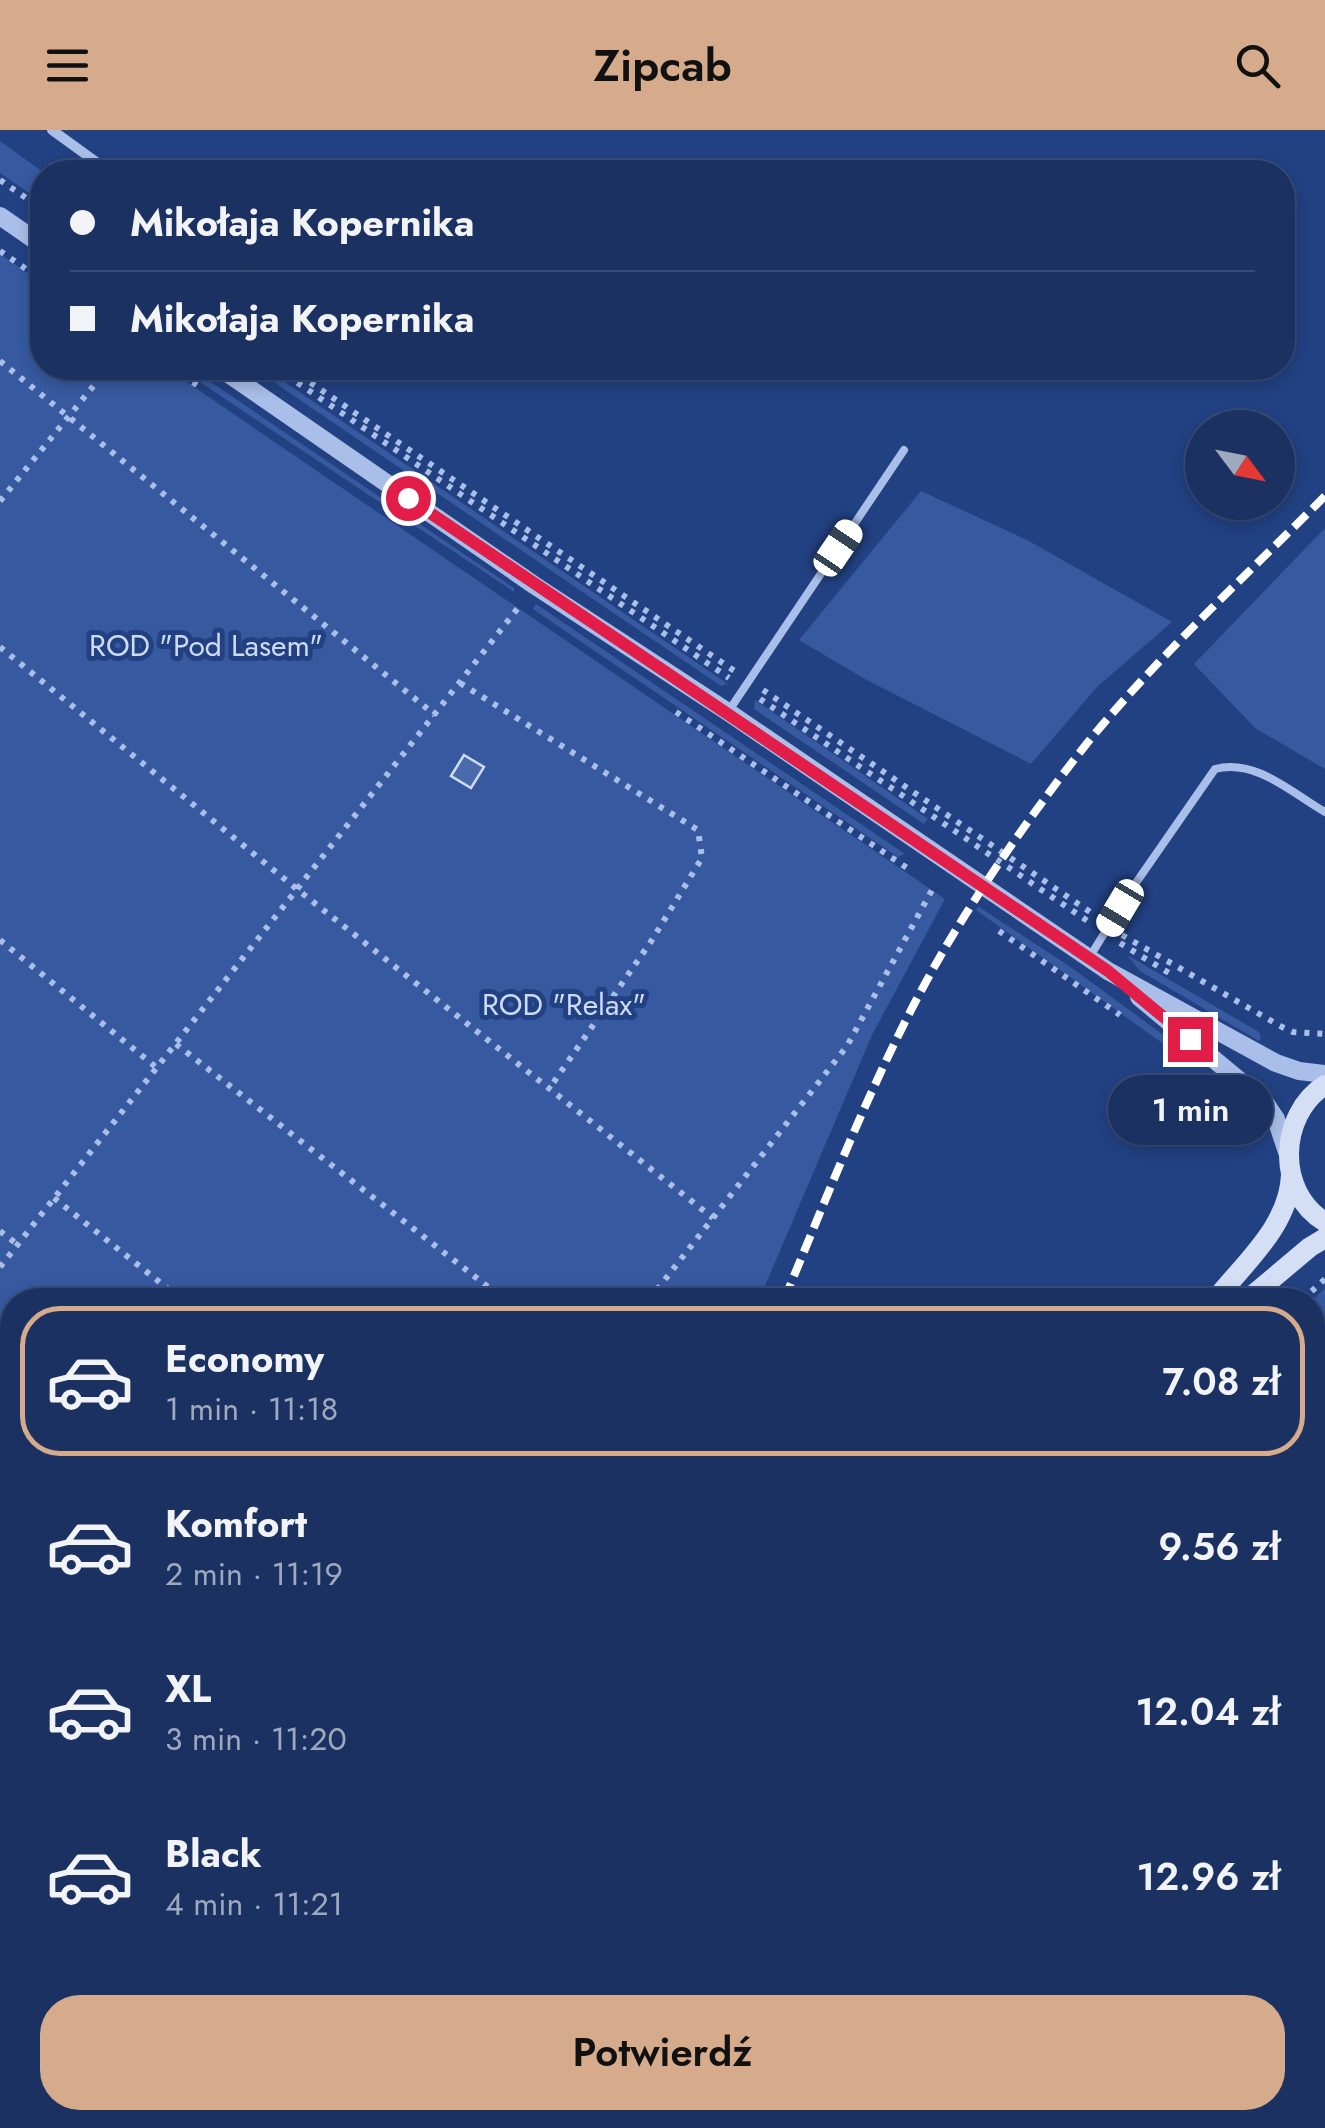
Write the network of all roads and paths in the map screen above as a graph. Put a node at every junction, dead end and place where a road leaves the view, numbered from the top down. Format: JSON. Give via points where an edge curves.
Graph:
{"nodes":[{"id":1,"x":52,"y":130,"type":"edge"},
{"id":2,"x":93,"y":160,"type":"edge"},
{"id":3,"x":0,"y":180,"type":"edge"},
{"id":4,"x":30,"y":201,"type":"edge"},
{"id":5,"x":0,"y":216,"type":"edge"},
{"id":6,"x":30,"y":237,"type":"edge"},
{"id":7,"x":0,"y":250,"type":"edge"},
{"id":8,"x":30,"y":271,"type":"edge"},
{"id":9,"x":0,"y":361,"type":"edge"},
{"id":10,"x":98,"y":380,"type":"edge"},
{"id":11,"x":189,"y":380,"type":"edge"},
{"id":12,"x":237,"y":380,"type":"edge"},
{"id":13,"x":294,"y":380,"type":"edge"},
{"id":14,"x":306,"y":380,"type":"edge"},
{"id":15,"x":218,"y":400,"type":"dead end"},
{"id":16,"x":68,"y":417,"type":"junction"},
{"id":17,"x":904,"y":450,"type":"dead end"},
{"id":18,"x":0,"y":501,"type":"edge"},
{"id":19,"x":535,"y":616,"type":"dead end"},
{"id":20,"x":0,"y":647,"type":"edge"},
{"id":21,"x":460,"y":682,"type":"junction"},
{"id":22,"x":746,"y":684,"type":"junction"},
{"id":23,"x":665,"y":704,"type":"dead end"},
{"id":24,"x":728,"y":712,"type":"junction"},
{"id":25,"x":436,"y":715,"type":"junction"},
{"id":26,"x":1325,"y":812,"type":"edge"},
{"id":27,"x":298,"y":890,"type":"junction"},
{"id":28,"x":932,"y":890,"type":"dead end"},
{"id":29,"x":946,"y":894,"type":"dead end"},
{"id":30,"x":984,"y":920,"type":"dead end"},
{"id":31,"x":1106,"y":929,"type":"junction"},
{"id":32,"x":0,"y":940,"type":"edge"},
{"id":33,"x":1089,"y":958,"type":"junction"},
{"id":34,"x":1108,"y":971,"type":"junction"},
{"id":35,"x":1197,"y":990,"type":"dead end"},
{"id":36,"x":1123,"y":1016,"type":"dead end"},
{"id":37,"x":1325,"y":1034,"type":"edge"},
{"id":38,"x":176,"y":1044,"type":"junction"},
{"id":39,"x":158,"y":1068,"type":"junction"},
{"id":40,"x":1325,"y":1074,"type":"edge"},
{"id":41,"x":1325,"y":1084,"type":"edge"},
{"id":42,"x":549,"y":1089,"type":"junction"},
{"id":43,"x":1290,"y":1166,"type":"junction"},
{"id":44,"x":54,"y":1198,"type":"junction"},
{"id":45,"x":713,"y":1218,"type":"junction"},
{"id":46,"x":1325,"y":1222,"type":"edge"},
{"id":47,"x":0,"y":1231,"type":"edge"},
{"id":48,"x":1325,"y":1238,"type":"edge"},
{"id":49,"x":18,"y":1245,"type":"junction"},
{"id":50,"x":0,"y":1267,"type":"edge"},
{"id":51,"x":167,"y":1288,"type":"edge"},
{"id":52,"x":490,"y":1288,"type":"edge"},
{"id":53,"x":658,"y":1288,"type":"edge"},
{"id":54,"x":1224,"y":1288,"type":"edge"},
{"id":55,"x":1261,"y":1288,"type":"edge"}],
"edges":[{"from":1,"to":2,"type":"street"},
{"from":3,"to":4,"type":"path"},
{"from":5,"to":6,"type":"street"},
{"from":7,"to":8,"type":"path"},
{"from":9,"to":16,"type":"path"},
{"from":10,"to":16,"type":"path"},
{"from":11,"to":15,"type":"path"},
{"from":12,"to":24,"type":"street"},
{"from":13,"to":22,"type":"path"},
{"from":14,"to":22,"type":"path"},
{"from":16,"to":18,"type":"path"},
{"from":16,"to":25,"type":"path"},
{"from":17,"to":22,"type":"lane"},
{"from":19,"to":21,"type":"path","via":[[518,607]]},
{"from":20,"to":27,"type":"path"},
{"from":21,"to":25,"type":"path"},
{"from":21,"to":42,"type":"path","via":[[698,830],[702,858]]},
{"from":22,"to":24,"type":"lane"},
{"from":22,"to":31,"type":"path"},
{"from":23,"to":29,"type":"path"},
{"from":24,"to":33,"type":"street"},
{"from":25,"to":27,"type":"path"},
{"from":26,"to":31,"type":"lane","via":[[1251,768],[1215,769]]},
{"from":27,"to":38,"type":"path"},
{"from":27,"to":42,"type":"path"},
{"from":28,"to":45,"type":"path","via":[[847,1046]]},
{"from":30,"to":36,"type":"path"},
{"from":31,"to":33,"type":"lane"},
{"from":31,"to":35,"type":"path"},
{"from":31,"to":37,"type":"path","via":[[1282,1028]]},
{"from":32,"to":39,"type":"path"},
{"from":33,"to":34,"type":"street"},
{"from":34,"to":40,"type":"street","via":[[1276,1063]]},
{"from":34,"to":43,"type":"street","via":[[1264,1101]]},
{"from":38,"to":39,"type":"path"},
{"from":38,"to":52,"type":"path"},
{"from":39,"to":44,"type":"path"},
{"from":41,"to":43,"type":"main road","via":[[1291,1129]]},
{"from":42,"to":45,"type":"path"},
{"from":43,"to":46,"type":"main road","via":[[1302,1200]]},
{"from":43,"to":54,"type":"main road","via":[[1282,1215]]},
{"from":44,"to":49,"type":"path"},
{"from":44,"to":51,"type":"path"},
{"from":45,"to":53,"type":"path"},
{"from":47,"to":49,"type":"path"},
{"from":48,"to":55,"type":"main road"},
{"from":49,"to":50,"type":"path"}]}
